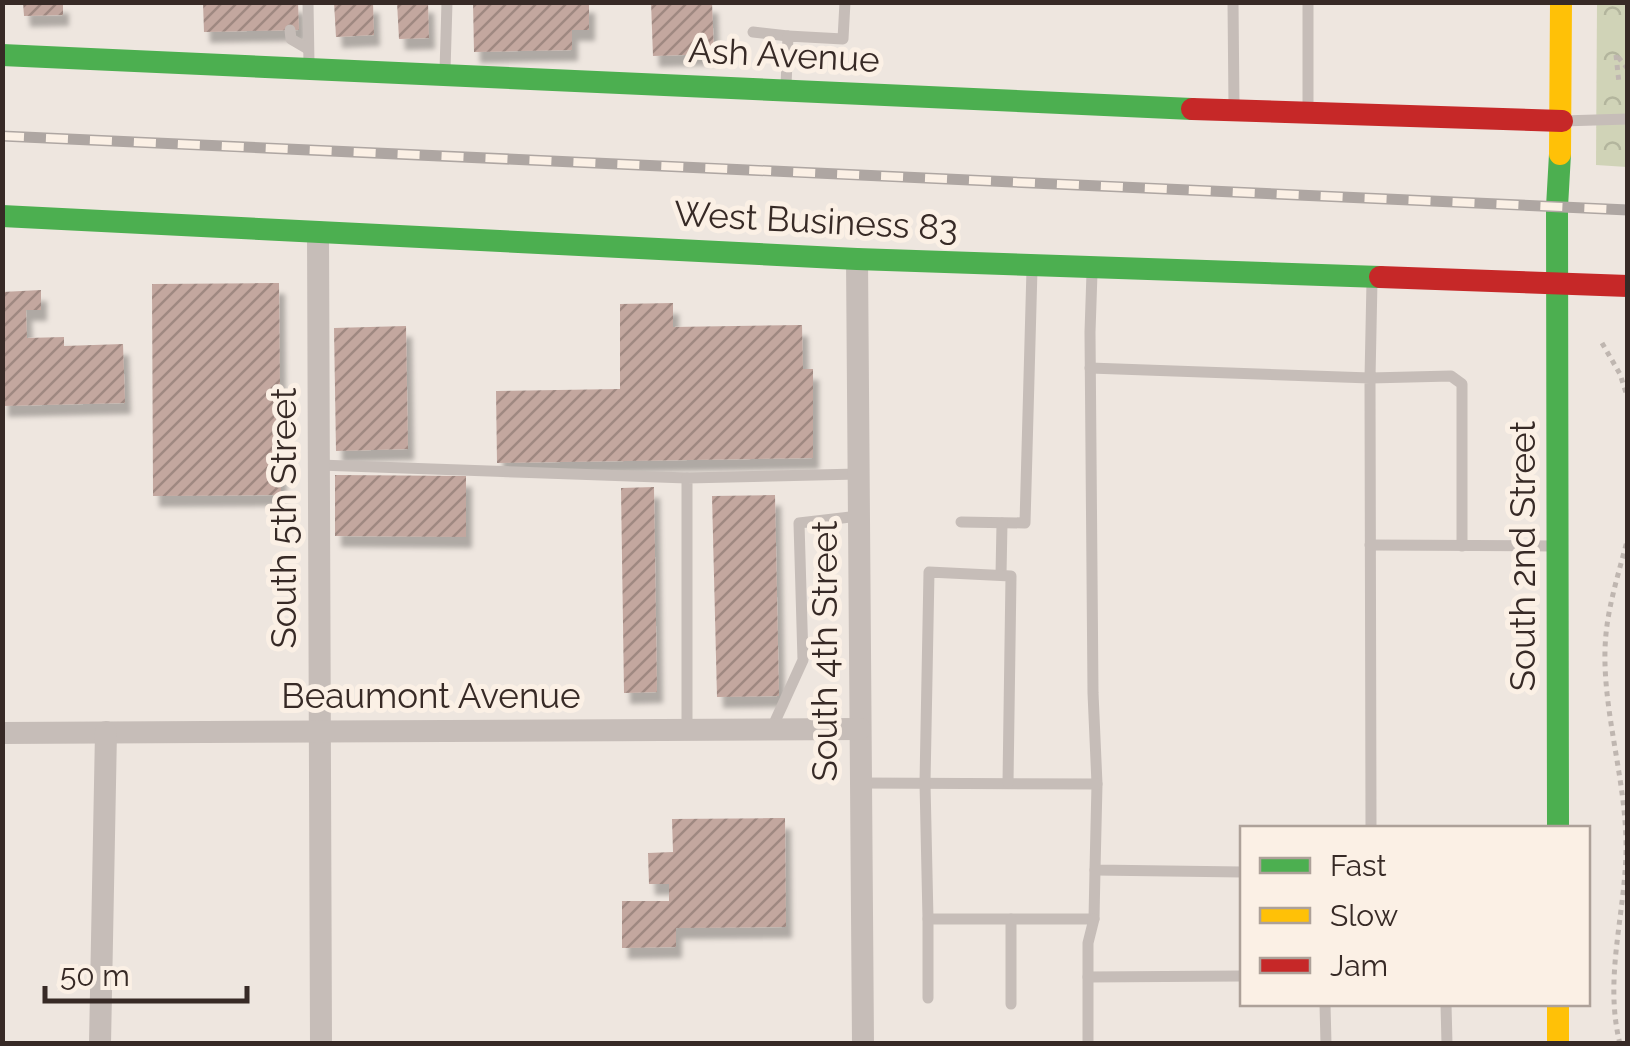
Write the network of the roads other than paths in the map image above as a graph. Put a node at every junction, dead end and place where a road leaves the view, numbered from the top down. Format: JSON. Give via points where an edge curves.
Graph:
{"nodes":[{"id":1,"x":308,"y":2,"type":"edge"},
{"id":2,"x":447,"y":2,"type":"edge"},
{"id":3,"x":845,"y":2,"type":"edge"},
{"id":4,"x":1233,"y":2,"type":"edge"},
{"id":5,"x":1308,"y":2,"type":"edge"},
{"id":6,"x":1561,"y":2,"type":"edge"},
{"id":7,"x":290,"y":30,"type":"dead end"},
{"id":8,"x":753,"y":32,"type":"dead end"},
{"id":9,"x":788,"y":36,"type":"junction"},
{"id":10,"x":2,"y":55,"type":"edge"},
{"id":11,"x":308,"y":59,"type":"junction"},
{"id":12,"x":445,"y":75,"type":"junction"},
{"id":13,"x":786,"y":90,"type":"junction"},
{"id":14,"x":1234,"y":111,"type":"junction"},
{"id":15,"x":1308,"y":114,"type":"junction"},
{"id":16,"x":1628,"y":119,"type":"edge"},
{"id":17,"x":1562,"y":121,"type":"junction"},
{"id":18,"x":2,"y":216,"type":"edge"},
{"id":19,"x":318,"y":232,"type":"junction"},
{"id":20,"x":857,"y":258,"type":"junction"},
{"id":21,"x":1032,"y":265,"type":"junction"},
{"id":22,"x":1092,"y":266,"type":"junction"},
{"id":23,"x":1372,"y":277,"type":"junction"},
{"id":24,"x":1559,"y":283,"type":"junction"},
{"id":25,"x":1628,"y":286,"type":"edge"},
{"id":26,"x":1090,"y":368,"type":"junction"},
{"id":27,"x":1370,"y":378,"type":"junction"},
{"id":28,"x":319,"y":465,"type":"junction"},
{"id":29,"x":858,"y":474,"type":"junction"},
{"id":30,"x":687,"y":478,"type":"junction"},
{"id":31,"x":859,"y":516,"type":"junction"},
{"id":32,"x":961,"y":522,"type":"dead end"},
{"id":33,"x":1002,"y":523,"type":"junction"},
{"id":34,"x":1370,"y":546,"type":"junction"},
{"id":35,"x":1462,"y":546,"type":"junction"},
{"id":36,"x":1558,"y":546,"type":"junction"},
{"id":37,"x":1001,"y":575,"type":"junction"},
{"id":38,"x":772,"y":728,"type":"junction"},
{"id":39,"x":860,"y":729,"type":"junction"},
{"id":40,"x":686,"y":730,"type":"junction"},
{"id":41,"x":320,"y":731,"type":"junction"},
{"id":42,"x":106,"y":732,"type":"junction"},
{"id":43,"x":2,"y":733,"type":"edge"},
{"id":44,"x":861,"y":783,"type":"junction"},
{"id":45,"x":926,"y":784,"type":"junction"},
{"id":46,"x":1008,"y":784,"type":"junction"},
{"id":47,"x":1097,"y":784,"type":"junction"},
{"id":48,"x":1371,"y":826,"type":"edge"},
{"id":49,"x":1558,"y":826,"type":"edge"},
{"id":50,"x":1094,"y":870,"type":"junction"},
{"id":51,"x":1240,"y":872,"type":"edge"},
{"id":52,"x":928,"y":919,"type":"junction"},
{"id":53,"x":1011,"y":919,"type":"junction"},
{"id":54,"x":1094,"y":919,"type":"junction"},
{"id":55,"x":1240,"y":976,"type":"edge"},
{"id":56,"x":1088,"y":977,"type":"junction"},
{"id":57,"x":928,"y":998,"type":"dead end"},
{"id":58,"x":1012,"y":1004,"type":"dead end"},
{"id":59,"x":1325,"y":1006,"type":"edge"},
{"id":60,"x":1446,"y":1006,"type":"edge"},
{"id":61,"x":1558,"y":1006,"type":"edge"},
{"id":62,"x":100,"y":1044,"type":"edge"},
{"id":63,"x":322,"y":1044,"type":"edge"},
{"id":64,"x":863,"y":1044,"type":"edge"},
{"id":65,"x":1088,"y":1044,"type":"edge"},
{"id":66,"x":1326,"y":1044,"type":"edge"},
{"id":67,"x":1447,"y":1044,"type":"edge"},
{"id":68,"x":1558,"y":1044,"type":"edge"}],
"edges":[{"from":1,"to":11,"type":"lane"},
{"from":2,"to":12,"type":"lane"},
{"from":3,"to":9,"type":"lane","via":[[843,39]]},
{"from":4,"to":14,"type":"lane"},
{"from":5,"to":15,"type":"lane"},
{"from":6,"to":17,"type":"main road","name":"South 2nd Street"},
{"from":7,"to":11,"type":"lane"},
{"from":8,"to":9,"type":"lane"},
{"from":9,"to":13,"type":"lane"},
{"from":10,"to":11,"type":"main road","name":"Ash Avenue"},
{"from":11,"to":12,"type":"main road","name":"Ash Avenue"},
{"from":12,"to":13,"type":"main road","name":"Ash Avenue"},
{"from":13,"to":14,"type":"main road","name":"Ash Avenue"},
{"from":14,"to":15,"type":"main road","name":"Ash Avenue"},
{"from":15,"to":17,"type":"main road","name":"Ash Avenue"},
{"from":16,"to":17,"type":"lane"},
{"from":17,"to":24,"type":"main road","name":"South 2nd Street"},
{"from":18,"to":19,"type":"main road","name":"West Business 83"},
{"from":19,"to":20,"type":"main road","name":"West Business 83"},
{"from":19,"to":28,"type":"street","name":"South 5th Street"},
{"from":20,"to":21,"type":"main road","name":"West Business 83"},
{"from":20,"to":29,"type":"street","name":"South 4th Street"},
{"from":21,"to":22,"type":"main road","name":"West Business 83"},
{"from":21,"to":33,"type":"lane","via":[[1025,523]]},
{"from":22,"to":23,"type":"main road","name":"West Business 83"},
{"from":22,"to":26,"type":"lane"},
{"from":23,"to":24,"type":"main road","name":"West Business 83"},
{"from":23,"to":27,"type":"lane"},
{"from":24,"to":25,"type":"main road","name":"West Business 83"},
{"from":24,"to":36,"type":"main road","name":"South 2nd Street"},
{"from":26,"to":27,"type":"lane"},
{"from":26,"to":47,"type":"lane"},
{"from":27,"to":34,"type":"lane"},
{"from":27,"to":35,"type":"lane","via":[[1451,376],[1462,384]]},
{"from":28,"to":30,"type":"lane"},
{"from":28,"to":41,"type":"street","name":"South 5th Street"},
{"from":29,"to":30,"type":"lane"},
{"from":29,"to":31,"type":"street","name":"South 4th Street"},
{"from":30,"to":40,"type":"lane"},
{"from":31,"to":38,"type":"lane","via":[[799,523],[803,660]]},
{"from":31,"to":39,"type":"street","name":"South 4th Street"},
{"from":32,"to":33,"type":"lane"},
{"from":33,"to":37,"type":"lane"},
{"from":34,"to":35,"type":"lane"},
{"from":34,"to":48,"type":"lane"},
{"from":35,"to":36,"type":"lane"},
{"from":36,"to":49,"type":"main road","name":"South 2nd Street"},
{"from":37,"to":45,"type":"lane","via":[[929,572]]},
{"from":37,"to":46,"type":"lane","via":[[1012,576]]},
{"from":38,"to":39,"type":"street","name":"Beaumont Avenue"},
{"from":38,"to":40,"type":"street","name":"Beaumont Avenue"},
{"from":39,"to":44,"type":"street","name":"South 4th Street"},
{"from":40,"to":41,"type":"street","name":"Beaumont Avenue"},
{"from":41,"to":42,"type":"street","name":"Beaumont Avenue"},
{"from":41,"to":63,"type":"street","name":"South 5th Street"},
{"from":42,"to":43,"type":"street","name":"Beaumont Avenue"},
{"from":42,"to":62,"type":"street"},
{"from":44,"to":45,"type":"lane"},
{"from":44,"to":64,"type":"street","name":"South 4th Street"},
{"from":45,"to":46,"type":"lane"},
{"from":45,"to":52,"type":"lane"},
{"from":46,"to":47,"type":"lane"},
{"from":47,"to":50,"type":"lane"},
{"from":50,"to":51,"type":"lane"},
{"from":50,"to":54,"type":"lane"},
{"from":52,"to":53,"type":"lane"},
{"from":52,"to":57,"type":"lane"},
{"from":53,"to":54,"type":"lane"},
{"from":53,"to":58,"type":"lane"},
{"from":54,"to":56,"type":"lane"},
{"from":55,"to":56,"type":"lane"},
{"from":56,"to":65,"type":"lane"},
{"from":59,"to":66,"type":"lane"},
{"from":60,"to":67,"type":"lane"},
{"from":61,"to":68,"type":"main road"}]}
